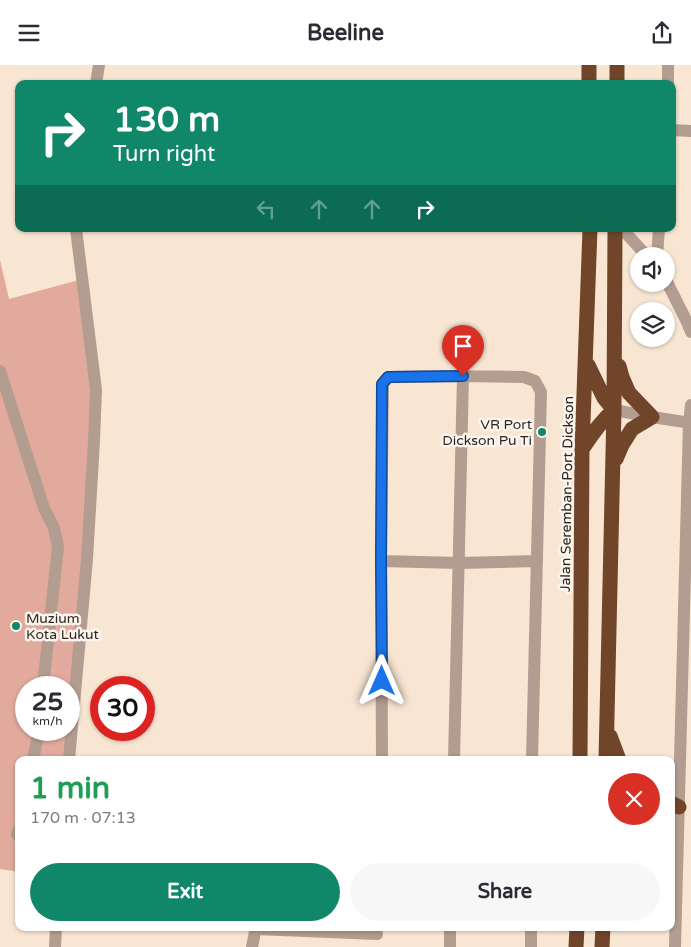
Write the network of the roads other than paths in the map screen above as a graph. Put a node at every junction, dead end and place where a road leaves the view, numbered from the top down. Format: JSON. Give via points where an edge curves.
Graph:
{"nodes":[{"id":1,"x":99,"y":65,"type":"edge"},
{"id":2,"x":589,"y":65,"type":"edge"},
{"id":3,"x":617,"y":65,"type":"edge"},
{"id":4,"x":668,"y":65,"type":"edge"},
{"id":5,"x":97,"y":80,"type":"edge"},
{"id":6,"x":589,"y":80,"type":"edge"},
{"id":7,"x":617,"y":80,"type":"edge"},
{"id":8,"x":668,"y":80,"type":"edge"},
{"id":9,"x":676,"y":130,"type":"edge"},
{"id":10,"x":691,"y":131,"type":"edge"},
{"id":11,"x":76,"y":232,"type":"edge"},
{"id":12,"x":590,"y":232,"type":"edge"},
{"id":13,"x":615,"y":232,"type":"edge"},
{"id":14,"x":625,"y":232,"type":"edge"},
{"id":15,"x":659,"y":232,"type":"edge"},
{"id":16,"x":639,"y":247,"type":"edge"},
{"id":17,"x":658,"y":247,"type":"edge"},
{"id":18,"x":672,"y":292,"type":"edge"},
{"id":19,"x":691,"y":332,"type":"edge"},
{"id":20,"x":615,"y":349,"type":"junction"},
{"id":21,"x":586,"y":360,"type":"junction"},
{"id":22,"x":0,"y":371,"type":"edge"},
{"id":23,"x":463,"y":376,"type":"junction"},
{"id":24,"x":691,"y":405,"type":"edge"},
{"id":25,"x":614,"y":410,"type":"junction"},
{"id":26,"x":652,"y":417,"type":"junction"},
{"id":27,"x":690,"y":423,"type":"edge"},
{"id":28,"x":582,"y":449,"type":"junction"},
{"id":29,"x":690,"y":461,"type":"edge"},
{"id":30,"x":613,"y":468,"type":"junction"},
{"id":31,"x":381,"y":561,"type":"junction"},
{"id":32,"x":537,"y":561,"type":"junction"},
{"id":33,"x":459,"y":563,"type":"junction"},
{"id":34,"x":44,"y":676,"type":"edge"},
{"id":35,"x":607,"y":728,"type":"junction"},
{"id":36,"x":37,"y":741,"type":"edge"},
{"id":37,"x":34,"y":756,"type":"edge"},
{"id":38,"x":69,"y":756,"type":"edge"},
{"id":39,"x":382,"y":756,"type":"edge"},
{"id":40,"x":454,"y":756,"type":"edge"},
{"id":41,"x":532,"y":756,"type":"edge"},
{"id":42,"x":580,"y":756,"type":"edge"},
{"id":43,"x":606,"y":756,"type":"edge"},
{"id":44,"x":618,"y":756,"type":"edge"},
{"id":45,"x":678,"y":807,"type":"edge"},
{"id":46,"x":56,"y":931,"type":"edge"},
{"id":47,"x":255,"y":931,"type":"edge"},
{"id":48,"x":377,"y":931,"type":"edge"},
{"id":49,"x":450,"y":931,"type":"edge"},
{"id":50,"x":531,"y":931,"type":"edge"},
{"id":51,"x":576,"y":931,"type":"edge"},
{"id":52,"x":603,"y":931,"type":"edge"},
{"id":53,"x":55,"y":947,"type":"edge"},
{"id":54,"x":252,"y":947,"type":"edge"},
{"id":55,"x":376,"y":947,"type":"edge"},
{"id":56,"x":450,"y":947,"type":"edge"},
{"id":57,"x":531,"y":947,"type":"edge"},
{"id":58,"x":576,"y":947,"type":"edge"},
{"id":59,"x":602,"y":947,"type":"edge"},
{"id":60,"x":675,"y":947,"type":"edge"}],
"edges":[{"from":1,"to":5,"type":"street"},
{"from":2,"to":6,"type":"highway"},
{"from":3,"to":7,"type":"highway"},
{"from":4,"to":8,"type":"street"},
{"from":9,"to":10,"type":"street"},
{"from":11,"to":38,"type":"street","via":[[96,390],[87,559]]},
{"from":12,"to":21,"type":"highway","name":"Jalan Seremban-Port Dickson"},
{"from":13,"to":20,"type":"highway"},
{"from":14,"to":16,"type":"street"},
{"from":15,"to":17,"type":"street"},
{"from":18,"to":19,"type":"street"},
{"from":20,"to":25,"type":"highway"},
{"from":20,"to":26,"type":"highway","via":[[629,393]]},
{"from":21,"to":25,"type":"highway","via":[[604,398]]},
{"from":21,"to":28,"type":"highway","name":"Jalan Seremban-Port Dickson"},
{"from":22,"to":34,"type":"street","via":[[58,547]]},
{"from":23,"to":31,"type":"street","via":[[388,377],[382,384]]},
{"from":23,"to":32,"type":"street","via":[[524,377],[535,381],[541,391]]},
{"from":23,"to":33,"type":"street"},
{"from":24,"to":27,"type":"street"},
{"from":25,"to":26,"type":"street"},
{"from":25,"to":28,"type":"highway"},
{"from":25,"to":30,"type":"highway"},
{"from":26,"to":27,"type":"street"},
{"from":26,"to":30,"type":"highway","via":[[632,429]]},
{"from":27,"to":29,"type":"street"},
{"from":28,"to":42,"type":"highway","name":"Jalan Seremban-Port Dickson"},
{"from":29,"to":45,"type":"street"},
{"from":30,"to":35,"type":"highway"},
{"from":31,"to":33,"type":"street"},
{"from":31,"to":39,"type":"street"},
{"from":32,"to":33,"type":"street"},
{"from":32,"to":41,"type":"street"},
{"from":33,"to":40,"type":"street"},
{"from":35,"to":43,"type":"highway"},
{"from":35,"to":44,"type":"highway"},
{"from":36,"to":37,"type":"street"},
{"from":45,"to":60,"type":"street"},
{"from":46,"to":53,"type":"street"},
{"from":47,"to":54,"type":"street"},
{"from":48,"to":55,"type":"street"},
{"from":49,"to":56,"type":"street"},
{"from":50,"to":57,"type":"street"},
{"from":51,"to":58,"type":"highway"},
{"from":52,"to":59,"type":"highway"}]}
